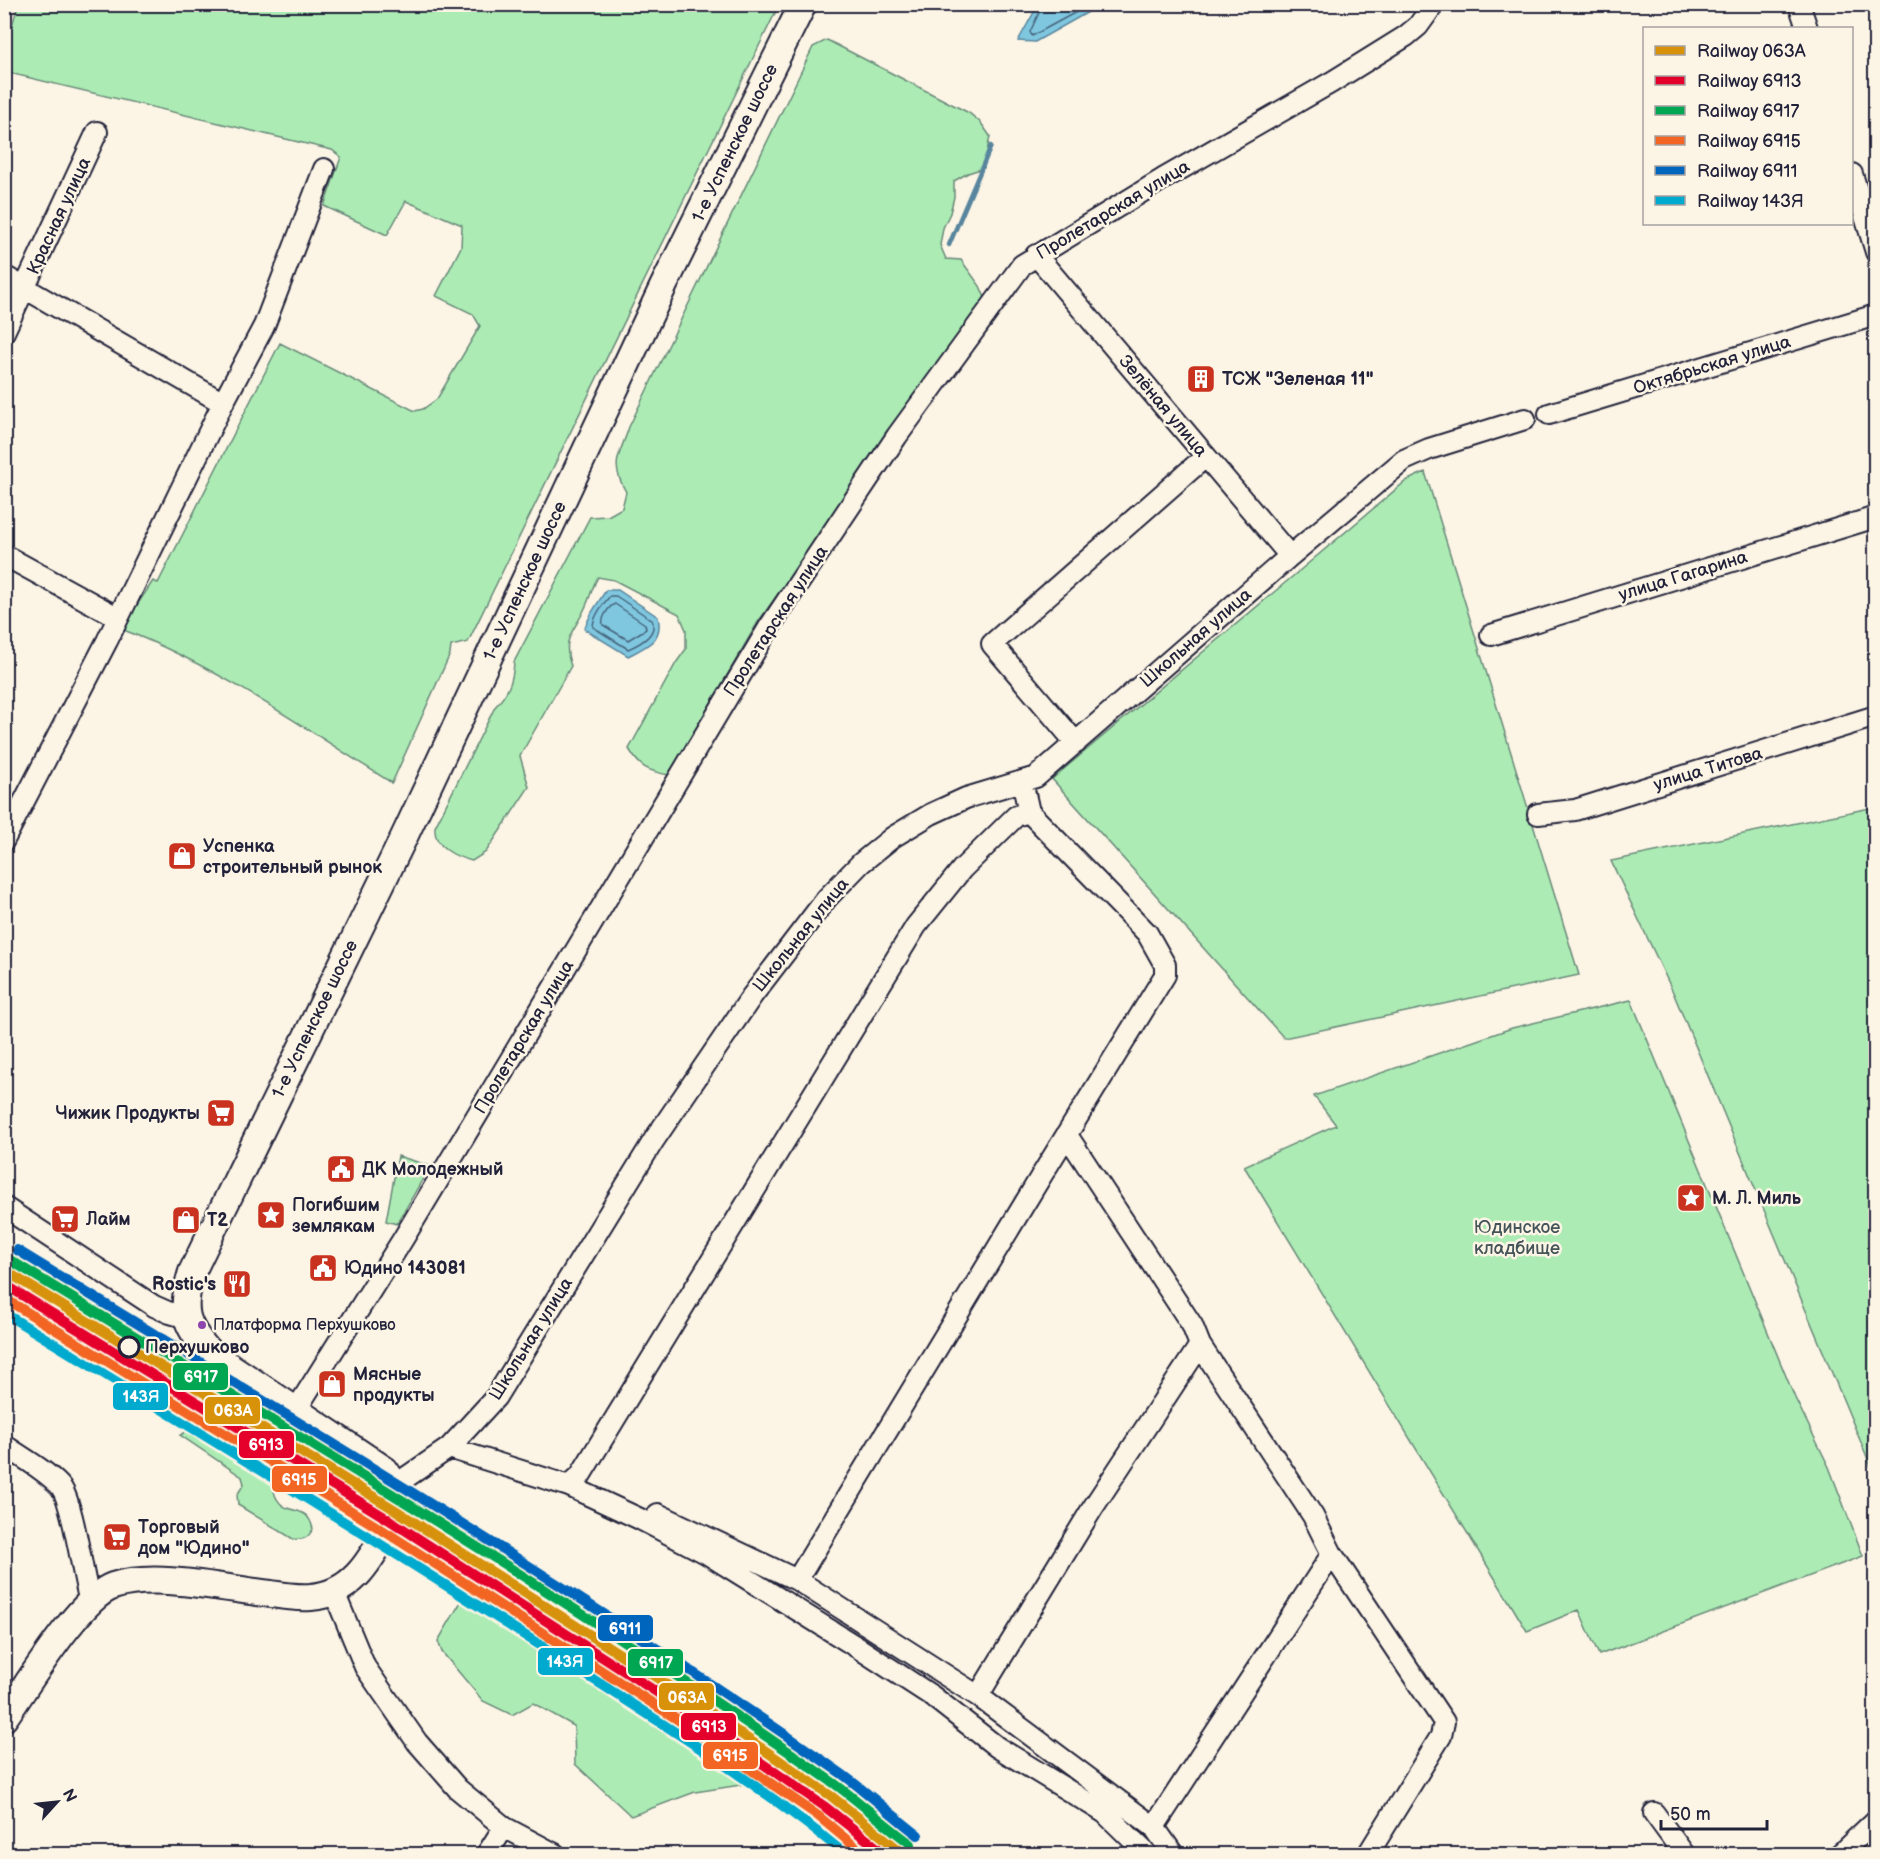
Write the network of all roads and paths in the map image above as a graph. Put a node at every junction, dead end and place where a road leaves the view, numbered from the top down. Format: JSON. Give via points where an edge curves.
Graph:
{"nodes":[{"id":1,"x":803,"y":4,"type":"edge"},
{"id":2,"x":1434,"y":4,"type":"edge"},
{"id":3,"x":1799,"y":4,"type":"edge"},
{"id":4,"x":1807,"y":27,"type":"edge"},
{"id":5,"x":98,"y":132,"type":"dead end"},
{"id":6,"x":324,"y":169,"type":"dead end"},
{"id":7,"x":1853,"y":180,"type":"edge"},
{"id":8,"x":1875,"y":252,"type":"edge"},
{"id":9,"x":1036,"y":255,"type":"junction"},
{"id":10,"x":4,"y":276,"type":"edge"},
{"id":11,"x":26,"y":288,"type":"junction"},
{"id":12,"x":1875,"y":315,"type":"edge"},
{"id":13,"x":4,"y":332,"type":"edge"},
{"id":14,"x":223,"y":403,"type":"junction"},
{"id":15,"x":1549,"y":414,"type":"dead end"},
{"id":16,"x":1525,"y":419,"type":"dead end"},
{"id":17,"x":1205,"y":457,"type":"junction"},
{"id":18,"x":1875,"y":517,"type":"edge"},
{"id":19,"x":4,"y":555,"type":"edge"},
{"id":20,"x":1290,"y":556,"type":"junction"},
{"id":21,"x":117,"y":617,"type":"junction"},
{"id":22,"x":1491,"y":635,"type":"dead end"},
{"id":23,"x":1875,"y":716,"type":"edge"},
{"id":24,"x":1076,"y":742,"type":"junction"},
{"id":25,"x":1022,"y":781,"type":"junction"},
{"id":26,"x":1029,"y":812,"type":"junction"},
{"id":27,"x":1538,"y":814,"type":"dead end"},
{"id":28,"x":6,"y":833,"type":"edge"},
{"id":29,"x":1067,"y":1135,"type":"junction"},
{"id":30,"x":4,"y":1207,"type":"edge"},
{"id":31,"x":187,"y":1318,"type":"junction"},
{"id":32,"x":1200,"y":1345,"type":"junction"},
{"id":33,"x":296,"y":1410,"type":"junction"},
{"id":34,"x":4,"y":1445,"type":"edge"},
{"id":35,"x":449,"y":1448,"type":"junction"},
{"id":36,"x":574,"y":1481,"type":"junction"},
{"id":37,"x":395,"y":1485,"type":"junction"},
{"id":38,"x":1332,"y":1554,"type":"junction"},
{"id":39,"x":797,"y":1580,"type":"junction"},
{"id":40,"x":334,"y":1592,"type":"junction"},
{"id":41,"x":90,"y":1602,"type":"junction"},
{"id":42,"x":978,"y":1696,"type":"junction"},
{"id":43,"x":4,"y":1718,"type":"edge"},
{"id":44,"x":1654,"y":1813,"type":"dead end"},
{"id":45,"x":1875,"y":1820,"type":"edge"},
{"id":46,"x":504,"y":1827,"type":"junction"},
{"id":47,"x":1154,"y":1827,"type":"junction"},
{"id":48,"x":487,"y":1854,"type":"edge"},
{"id":49,"x":555,"y":1854,"type":"edge"},
{"id":50,"x":1147,"y":1854,"type":"edge"},
{"id":51,"x":1173,"y":1854,"type":"edge"},
{"id":52,"x":1368,"y":1854,"type":"edge"},
{"id":53,"x":1684,"y":1854,"type":"edge"},
{"id":54,"x":1840,"y":1854,"type":"edge"}],
"edges":[{"from":1,"to":31,"type":"main road","name":"1-е Успенское шоссе","via":[[663,287],[404,837],[192,1272],[185,1293]]},
{"from":2,"to":9,"type":"street","name":"Пролетарская улица","via":[[1406,36]]},
{"from":3,"to":4,"type":"street"},
{"from":5,"to":11,"type":"street","name":"Красная улица"},
{"from":6,"to":14,"type":"street","via":[[264,326]]},
{"from":7,"to":8,"type":"street"},
{"from":9,"to":17,"type":"street","name":"Зелёная улица"},
{"from":9,"to":33,"type":"street","name":"Пролетарская улица","via":[[1022,265],[897,436],[770,626],[403,1239]]},
{"from":10,"to":11,"type":"street"},
{"from":11,"to":13,"type":"street","name":"Красная улица"},
{"from":11,"to":14,"type":"street"},
{"from":12,"to":15,"type":"street","name":"Октябрьская улица"},
{"from":14,"to":21,"type":"street"},
{"from":16,"to":20,"type":"street","name":"Школьная улица","via":[[1404,460]]},
{"from":17,"to":20,"type":"street","name":"Зелёная улица"},
{"from":17,"to":24,"type":"street","via":[[992,644]]},
{"from":18,"to":22,"type":"street","name":"улица Гагарина"},
{"from":19,"to":21,"type":"street"},
{"from":20,"to":24,"type":"street","name":"Школьная улица"},
{"from":21,"to":28,"type":"street"},
{"from":23,"to":27,"type":"street","name":"улица Титова","via":[[1575,810]]},
{"from":24,"to":25,"type":"street","name":"Школьная улица","via":[[1036,777]]},
{"from":25,"to":26,"type":"street"},
{"from":25,"to":35,"type":"street","name":"Школьная улица","via":[[931,813],[861,863],[827,898],[752,996],[654,1140],[496,1397]]},
{"from":26,"to":29,"type":"street","via":[[1147,933],[1166,965],[1165,975]]},
{"from":26,"to":36,"type":"street","via":[[1016,816],[962,869],[915,926]]},
{"from":29,"to":32,"type":"street","via":[[1192,1326]]},
{"from":29,"to":39,"type":"street"},
{"from":30,"to":31,"type":"street","via":[[154,1306]]},
{"from":31,"to":33,"type":"main road","name":"1-е Успенское шоссе","via":[[210,1353]]},
{"from":32,"to":38,"type":"street","via":[[1313,1516]]},
{"from":32,"to":42,"type":"street","via":[[1092,1509]]},
{"from":33,"to":37,"type":"main road","name":"1-е Успенское шоссе","via":[[385,1470]]},
{"from":34,"to":41,"type":"street","via":[[62,1488]]},
{"from":35,"to":36,"type":"street"},
{"from":35,"to":37,"type":"street","name":"Школьная улица"},
{"from":36,"to":39,"type":"street"},
{"from":36,"to":50,"type":"street","via":[[706,1553],[860,1649],[932,1696],[998,1748],[1105,1813]]},
{"from":37,"to":40,"type":"main road","via":[[397,1512],[369,1563]]},
{"from":38,"to":47,"type":"street"},
{"from":38,"to":52,"type":"street","via":[[1444,1722],[1441,1736]]},
{"from":39,"to":42,"type":"street"},
{"from":40,"to":41,"type":"main road","via":[[297,1598],[147,1581],[115,1586],[100,1592]]},
{"from":40,"to":46,"type":"street","via":[[365,1667],[417,1742],[458,1789]]},
{"from":41,"to":43,"type":"main road"},
{"from":42,"to":47,"type":"street"},
{"from":44,"to":53,"type":"street"},
{"from":45,"to":54,"type":"street"},
{"from":46,"to":48,"type":"street"},
{"from":46,"to":49,"type":"street"},
{"from":47,"to":51,"type":"street"}]}
